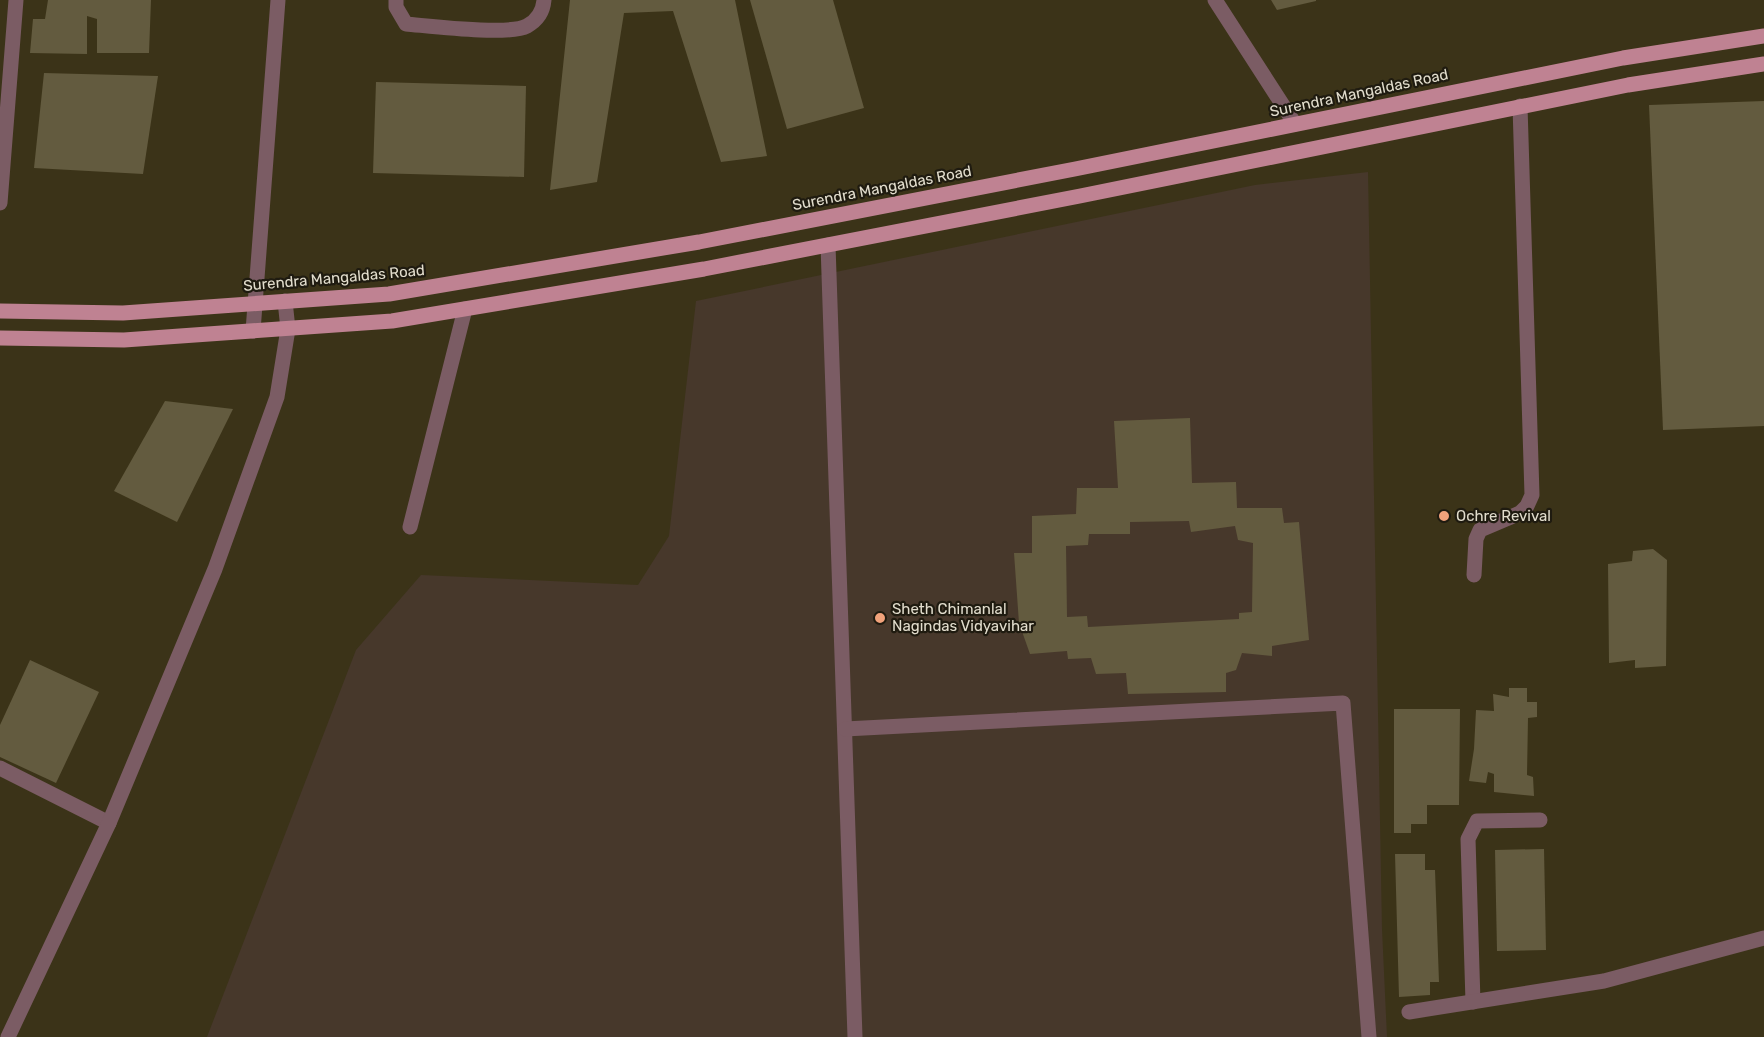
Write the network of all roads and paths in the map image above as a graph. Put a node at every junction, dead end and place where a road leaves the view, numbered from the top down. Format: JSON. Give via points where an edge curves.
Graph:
{"nodes":[{"id":1,"x":16,"y":0,"type":"edge"},
{"id":2,"x":278,"y":0,"type":"edge"},
{"id":3,"x":396,"y":0,"type":"edge"},
{"id":4,"x":544,"y":0,"type":"edge"},
{"id":5,"x":1215,"y":0,"type":"edge"},
{"id":6,"x":1764,"y":36,"type":"edge"},
{"id":7,"x":1764,"y":63,"type":"edge"},
{"id":8,"x":1520,"y":106,"type":"junction"},
{"id":9,"x":1295,"y":124,"type":"junction"},
{"id":10,"x":0,"y":203,"type":"edge"},
{"id":11,"x":828,"y":245,"type":"junction"},
{"id":12,"x":285,"y":302,"type":"junction"},
{"id":13,"x":254,"y":304,"type":"junction"},
{"id":14,"x":465,"y":309,"type":"junction"},
{"id":15,"x":0,"y":311,"type":"edge"},
{"id":16,"x":288,"y":329,"type":"junction"},
{"id":17,"x":253,"y":331,"type":"junction"},
{"id":18,"x":0,"y":338,"type":"edge"},
{"id":19,"x":410,"y":528,"type":"dead end"},
{"id":20,"x":1474,"y":575,"type":"dead end"},
{"id":21,"x":845,"y":729,"type":"junction"},
{"id":22,"x":0,"y":768,"type":"edge"},
{"id":23,"x":1540,"y":820,"type":"dead end"},
{"id":24,"x":109,"y":823,"type":"junction"},
{"id":25,"x":1764,"y":938,"type":"edge"},
{"id":26,"x":1473,"y":1002,"type":"junction"},
{"id":27,"x":1409,"y":1012,"type":"dead end"},
{"id":28,"x":8,"y":1037,"type":"edge"},
{"id":29,"x":855,"y":1037,"type":"edge"},
{"id":30,"x":1370,"y":1037,"type":"edge"}],
"edges":[{"from":1,"to":10,"type":"street"},
{"from":2,"to":13,"type":"street"},
{"from":3,"to":4,"type":"street","via":[[406,24],[508,31],[534,21],[543,11]]},
{"from":5,"to":9,"type":"street"},
{"from":6,"to":9,"type":"main road","name":"Surendra Mangaldas Road","via":[[1623,58]]},
{"from":7,"to":8,"type":"main road"},
{"from":8,"to":11,"type":"main road"},
{"from":8,"to":20,"type":"street","via":[[1532,495],[1520,513],[1480,530]]},
{"from":9,"to":12,"type":"main road","name":"Surendra Mangaldas Road","via":[[699,242],[389,294]]},
{"from":11,"to":14,"type":"main road"},
{"from":11,"to":21,"type":"street"},
{"from":12,"to":13,"type":"main road","name":"Surendra Mangaldas Road"},
{"from":12,"to":16,"type":"street"},
{"from":13,"to":15,"type":"main road","name":"Surendra Mangaldas Road","via":[[123,313]]},
{"from":13,"to":17,"type":"street"},
{"from":14,"to":16,"type":"main road","via":[[392,321]]},
{"from":14,"to":19,"type":"street"},
{"from":16,"to":17,"type":"main road"},
{"from":16,"to":24,"type":"street","via":[[277,397],[215,569]]},
{"from":17,"to":18,"type":"main road","via":[[124,340]]},
{"from":21,"to":29,"type":"street"},
{"from":21,"to":30,"type":"street","via":[[1343,703]]},
{"from":22,"to":24,"type":"street"},
{"from":23,"to":26,"type":"street","via":[[1477,821],[1468,839]]},
{"from":24,"to":28,"type":"street"},
{"from":25,"to":26,"type":"street","via":[[1605,981]]},
{"from":26,"to":27,"type":"street"}]}
